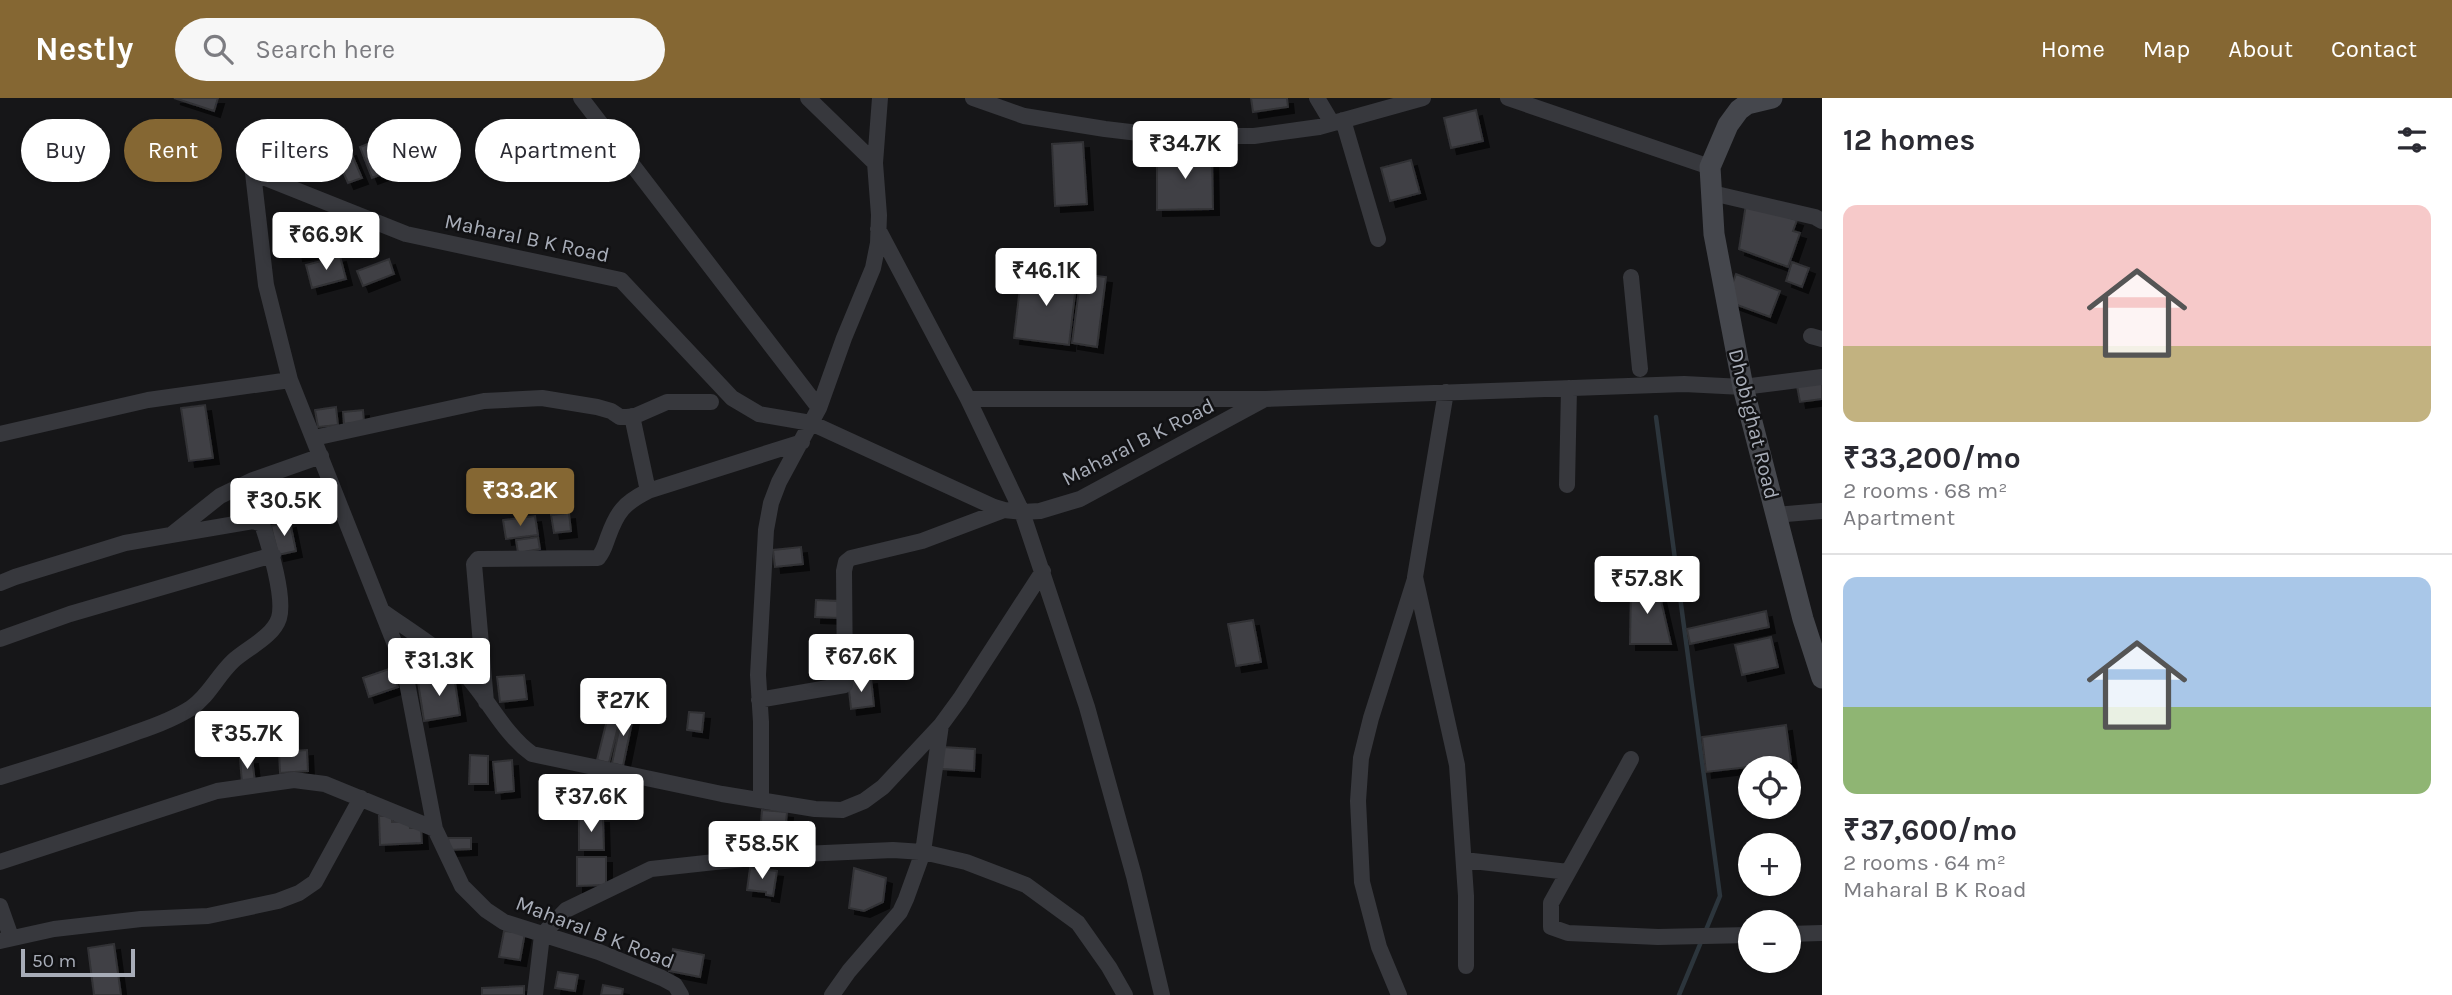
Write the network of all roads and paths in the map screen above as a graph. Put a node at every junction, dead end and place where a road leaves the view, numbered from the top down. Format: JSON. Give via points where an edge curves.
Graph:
{"nodes":[{"id":1,"x":581,"y":98,"type":"edge"},
{"id":2,"x":808,"y":98,"type":"edge"},
{"id":3,"x":880,"y":98,"type":"edge"},
{"id":4,"x":973,"y":98,"type":"edge"},
{"id":5,"x":1317,"y":98,"type":"edge"},
{"id":6,"x":1423,"y":98,"type":"edge"},
{"id":7,"x":1508,"y":98,"type":"edge"},
{"id":8,"x":1772,"y":98,"type":"edge"},
{"id":9,"x":1338,"y":122,"type":"junction"},
{"id":10,"x":875,"y":163,"type":"junction"},
{"id":11,"x":1710,"y":167,"type":"junction"},
{"id":12,"x":1712,"y":193,"type":"junction"},
{"id":13,"x":1822,"y":221,"type":"edge"},
{"id":14,"x":878,"y":229,"type":"junction"},
{"id":15,"x":1378,"y":239,"type":"dead end"},
{"id":16,"x":1631,"y":277,"type":"dead end"},
{"id":17,"x":1640,"y":369,"type":"dead end"},
{"id":18,"x":1822,"y":377,"type":"edge"},
{"id":19,"x":290,"y":380,"type":"junction"},
{"id":20,"x":1743,"y":387,"type":"junction"},
{"id":21,"x":1569,"y":388,"type":"junction"},
{"id":22,"x":1446,"y":393,"type":"junction"},
{"id":23,"x":968,"y":399,"type":"junction"},
{"id":24,"x":1265,"y":399,"type":"junction"},
{"id":25,"x":711,"y":402,"type":"dead end"},
{"id":26,"x":632,"y":416,"type":"junction"},
{"id":27,"x":815,"y":416,"type":"junction"},
{"id":28,"x":0,"y":434,"type":"edge"},
{"id":29,"x":314,"y":438,"type":"junction"},
{"id":30,"x":802,"y":442,"type":"junction"},
{"id":31,"x":321,"y":456,"type":"junction"},
{"id":32,"x":1567,"y":485,"type":"dead end"},
{"id":33,"x":648,"y":491,"type":"junction"},
{"id":34,"x":1004,"y":510,"type":"junction"},
{"id":35,"x":1822,"y":511,"type":"edge"},
{"id":36,"x":1022,"y":512,"type":"junction"},
{"id":37,"x":1776,"y":515,"type":"junction"},
{"id":38,"x":171,"y":535,"type":"junction"},
{"id":39,"x":273,"y":555,"type":"junction"},
{"id":40,"x":1043,"y":571,"type":"junction"},
{"id":41,"x":1415,"y":577,"type":"junction"},
{"id":42,"x":0,"y":583,"type":"edge"},
{"id":43,"x":381,"y":610,"type":"junction"},
{"id":44,"x":0,"y":639,"type":"edge"},
{"id":45,"x":1822,"y":678,"type":"edge"},
{"id":46,"x":759,"y":700,"type":"junction"},
{"id":47,"x":486,"y":702,"type":"junction"},
{"id":48,"x":941,"y":725,"type":"junction"},
{"id":49,"x":1631,"y":760,"type":"dead end"},
{"id":50,"x":0,"y":777,"type":"edge"},
{"id":51,"x":361,"y":798,"type":"junction"},
{"id":52,"x":761,"y":800,"type":"junction"},
{"id":53,"x":435,"y":829,"type":"junction"},
{"id":54,"x":923,"y":852,"type":"junction"},
{"id":55,"x":1464,"y":860,"type":"junction"},
{"id":56,"x":0,"y":862,"type":"edge"},
{"id":57,"x":1568,"y":872,"type":"junction"},
{"id":58,"x":0,"y":906,"type":"edge"},
{"id":59,"x":1822,"y":933,"type":"edge"},
{"id":60,"x":1801,"y":934,"type":"edge"},
{"id":61,"x":542,"y":935,"type":"junction"},
{"id":62,"x":1738,"y":935,"type":"edge"},
{"id":63,"x":5,"y":939,"type":"edge"},
{"id":64,"x":1466,"y":966,"type":"dead end"},
{"id":65,"x":535,"y":995,"type":"edge"},
{"id":66,"x":681,"y":995,"type":"edge"},
{"id":67,"x":832,"y":995,"type":"edge"},
{"id":68,"x":1125,"y":995,"type":"edge"},
{"id":69,"x":1162,"y":995,"type":"edge"},
{"id":70,"x":1399,"y":995,"type":"edge"}],
"edges":[{"from":1,"to":27,"type":"street"},
{"from":2,"to":10,"type":"street"},
{"from":3,"to":10,"type":"street"},
{"from":4,"to":9,"type":"street","via":[[1024,116],[1147,134],[1254,136]]},
{"from":5,"to":9,"type":"street"},
{"from":6,"to":9,"type":"street"},
{"from":7,"to":11,"type":"street"},
{"from":8,"to":11,"type":"street","via":[[1739,110]]},
{"from":9,"to":15,"type":"street"},
{"from":10,"to":14,"type":"street"},
{"from":11,"to":12,"type":"street","name":"Dhobighat Road"},
{"from":12,"to":13,"type":"street"},
{"from":12,"to":20,"type":"street","name":"Dhobighat Road","via":[[1720,278]]},
{"from":14,"to":23,"type":"street"},
{"from":14,"to":27,"type":"street","via":[[873,268]]},
{"from":16,"to":17,"type":"street"},
{"from":18,"to":20,"type":"street","name":"Maharal B K Road"},
{"from":19,"to":27,"type":"street","name":"Maharal B K Road","via":[[266,285],[253,173],[406,234],[621,280],[732,398],[759,414]]},
{"from":19,"to":28,"type":"street","via":[[148,400]]},
{"from":19,"to":29,"type":"street","name":"Maharal B K Road"},
{"from":20,"to":21,"type":"street","name":"Maharal B K Road"},
{"from":20,"to":37,"type":"street","name":"Dhobighat Road"},
{"from":21,"to":22,"type":"street","name":"Maharal B K Road"},
{"from":21,"to":32,"type":"street"},
{"from":22,"to":24,"type":"street","name":"Maharal B K Road"},
{"from":22,"to":41,"type":"street"},
{"from":23,"to":24,"type":"street"},
{"from":23,"to":36,"type":"street"},
{"from":24,"to":36,"type":"street","name":"Maharal B K Road","via":[[1080,499]]},
{"from":25,"to":26,"type":"street","via":[[667,402]]},
{"from":26,"to":29,"type":"street","via":[[542,398],[519,398],[433,410]]},
{"from":26,"to":33,"type":"street"},
{"from":27,"to":30,"type":"street"},
{"from":27,"to":34,"type":"street","name":"Maharal B K Road"},
{"from":29,"to":31,"type":"street","name":"Maharal B K Road"},
{"from":30,"to":33,"type":"street"},
{"from":30,"to":46,"type":"street","via":[[779,482],[766,530]]},
{"from":31,"to":38,"type":"street","via":[[220,496]]},
{"from":31,"to":43,"type":"street","name":"Maharal B K Road"},
{"from":33,"to":47,"type":"street","via":[[630,500],[615,517],[598,558],[483,557],[476,561]]},
{"from":34,"to":36,"type":"street","name":"Maharal B K Road"},
{"from":34,"to":46,"type":"street","via":[[922,541],[846,562],[845,685]]},
{"from":35,"to":37,"type":"street"},
{"from":36,"to":40,"type":"street"},
{"from":37,"to":45,"type":"street","name":"Dhobighat Road"},
{"from":38,"to":39,"type":"street","via":[[258,522]]},
{"from":38,"to":42,"type":"street","via":[[125,543]]},
{"from":39,"to":44,"type":"street"},
{"from":39,"to":50,"type":"street","via":[[278,620],[234,660],[192,708],[120,739]]},
{"from":40,"to":48,"type":"street"},
{"from":40,"to":69,"type":"street","via":[[1094,733]]},
{"from":41,"to":55,"type":"street","via":[[1457,765]]},
{"from":41,"to":70,"type":"street","via":[[1371,718],[1358,801],[1362,882],[1379,947]]},
{"from":43,"to":47,"type":"street","via":[[466,675]]},
{"from":43,"to":53,"type":"street","name":"Maharal B K Road","via":[[404,667]]},
{"from":46,"to":52,"type":"street"},
{"from":47,"to":52,"type":"street","via":[[520,745],[545,759]]},
{"from":48,"to":52,"type":"street","via":[[864,801],[842,810]]},
{"from":48,"to":54,"type":"street"},
{"from":49,"to":57,"type":"street"},
{"from":51,"to":53,"type":"street"},
{"from":51,"to":56,"type":"street","via":[[326,784],[294,780],[217,791]]},
{"from":51,"to":63,"type":"street","via":[[314,882],[299,894],[208,916],[141,919]]},
{"from":53,"to":61,"type":"street","name":"Maharal B K Road","via":[[462,886],[505,922]]},
{"from":54,"to":61,"type":"street","via":[[779,855],[651,869],[566,910]]},
{"from":54,"to":67,"type":"street","via":[[900,912]]},
{"from":54,"to":68,"type":"street","via":[[966,862],[1026,885],[1077,923]]},
{"from":55,"to":57,"type":"street"},
{"from":55,"to":64,"type":"street"},
{"from":57,"to":62,"type":"street","via":[[1551,903],[1551,927],[1568,933],[1658,937]]},
{"from":58,"to":63,"type":"street"},
{"from":59,"to":60,"type":"street"},
{"from":61,"to":65,"type":"street"},
{"from":61,"to":66,"type":"street","name":"Maharal B K Road","via":[[662,978]]}]}
